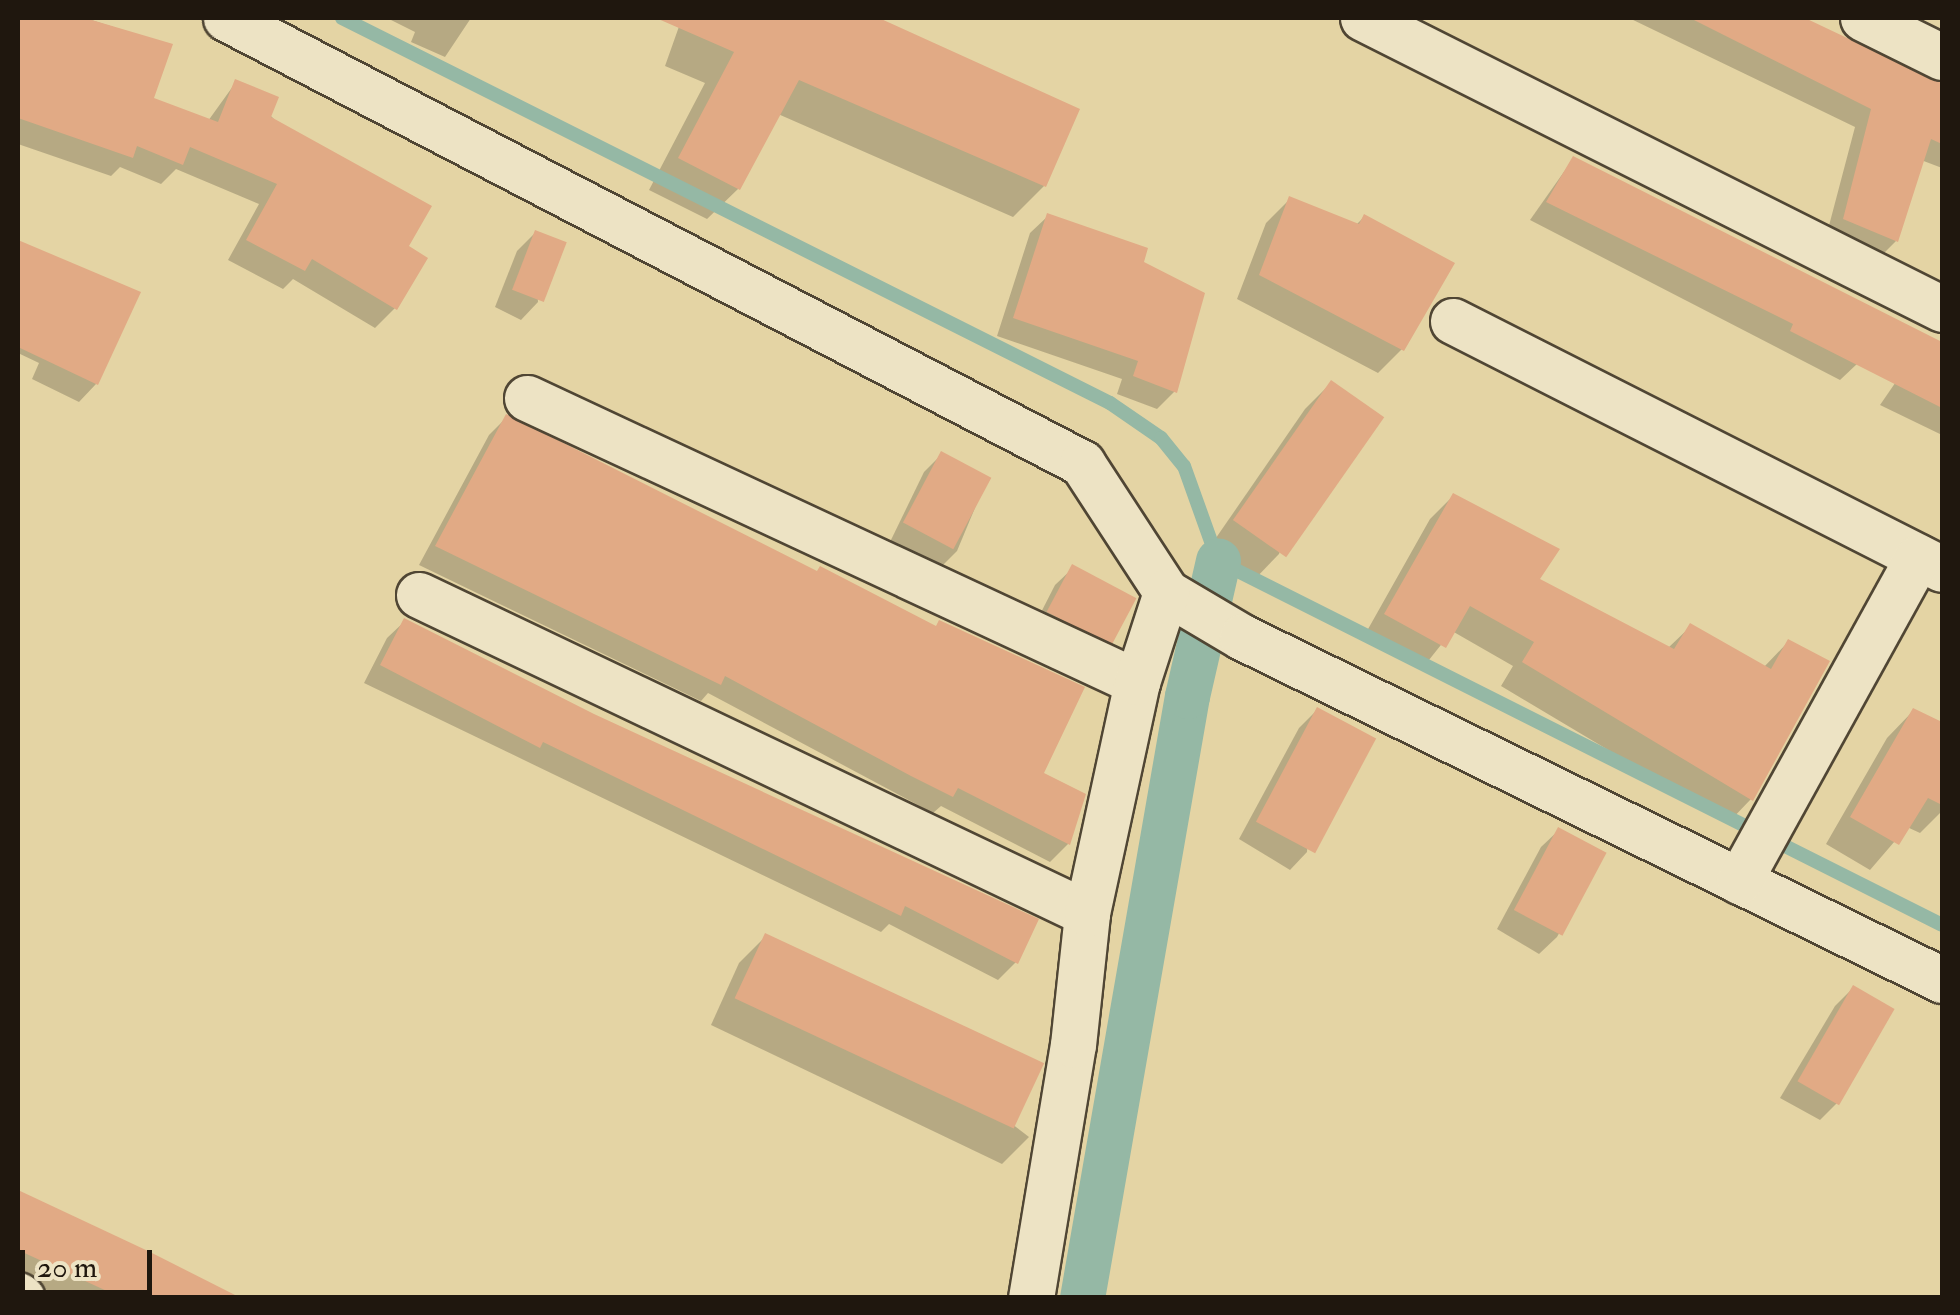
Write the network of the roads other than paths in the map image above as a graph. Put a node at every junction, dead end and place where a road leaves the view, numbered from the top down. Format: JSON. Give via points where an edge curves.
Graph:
{"nodes":[{"id":1,"x":226,"y":18,"type":"edge"},
{"id":2,"x":1363,"y":18,"type":"edge"},
{"id":3,"x":1863,"y":18,"type":"edge"},
{"id":4,"x":1942,"y":56,"type":"edge"},
{"id":5,"x":1942,"y":309,"type":"edge"},
{"id":6,"x":1453,"y":321,"type":"dead end"},
{"id":7,"x":527,"y":398,"type":"dead end"},
{"id":8,"x":1930,"y":563,"type":"edge"},
{"id":9,"x":419,"y":595,"type":"dead end"},
{"id":10,"x":1180,"y":600,"type":"junction"},
{"id":11,"x":1138,"y":682,"type":"junction"},
{"id":12,"x":1752,"y":859,"type":"junction"},
{"id":13,"x":1087,"y":914,"type":"junction"},
{"id":14,"x":1942,"y":980,"type":"edge"},
{"id":15,"x":1031,"y":1298,"type":"edge"}],
"edges":[{"from":1,"to":10,"type":"street","via":[[1082,463]]},
{"from":2,"to":5,"type":"street"},
{"from":3,"to":4,"type":"street"},
{"from":6,"to":8,"type":"street"},
{"from":7,"to":11,"type":"street"},
{"from":8,"to":12,"type":"street"},
{"from":9,"to":13,"type":"street"},
{"from":10,"to":11,"type":"street"},
{"from":10,"to":12,"type":"street","via":[[1242,637]]},
{"from":11,"to":13,"type":"street"},
{"from":12,"to":14,"type":"street"},
{"from":13,"to":15,"type":"street"}]}
